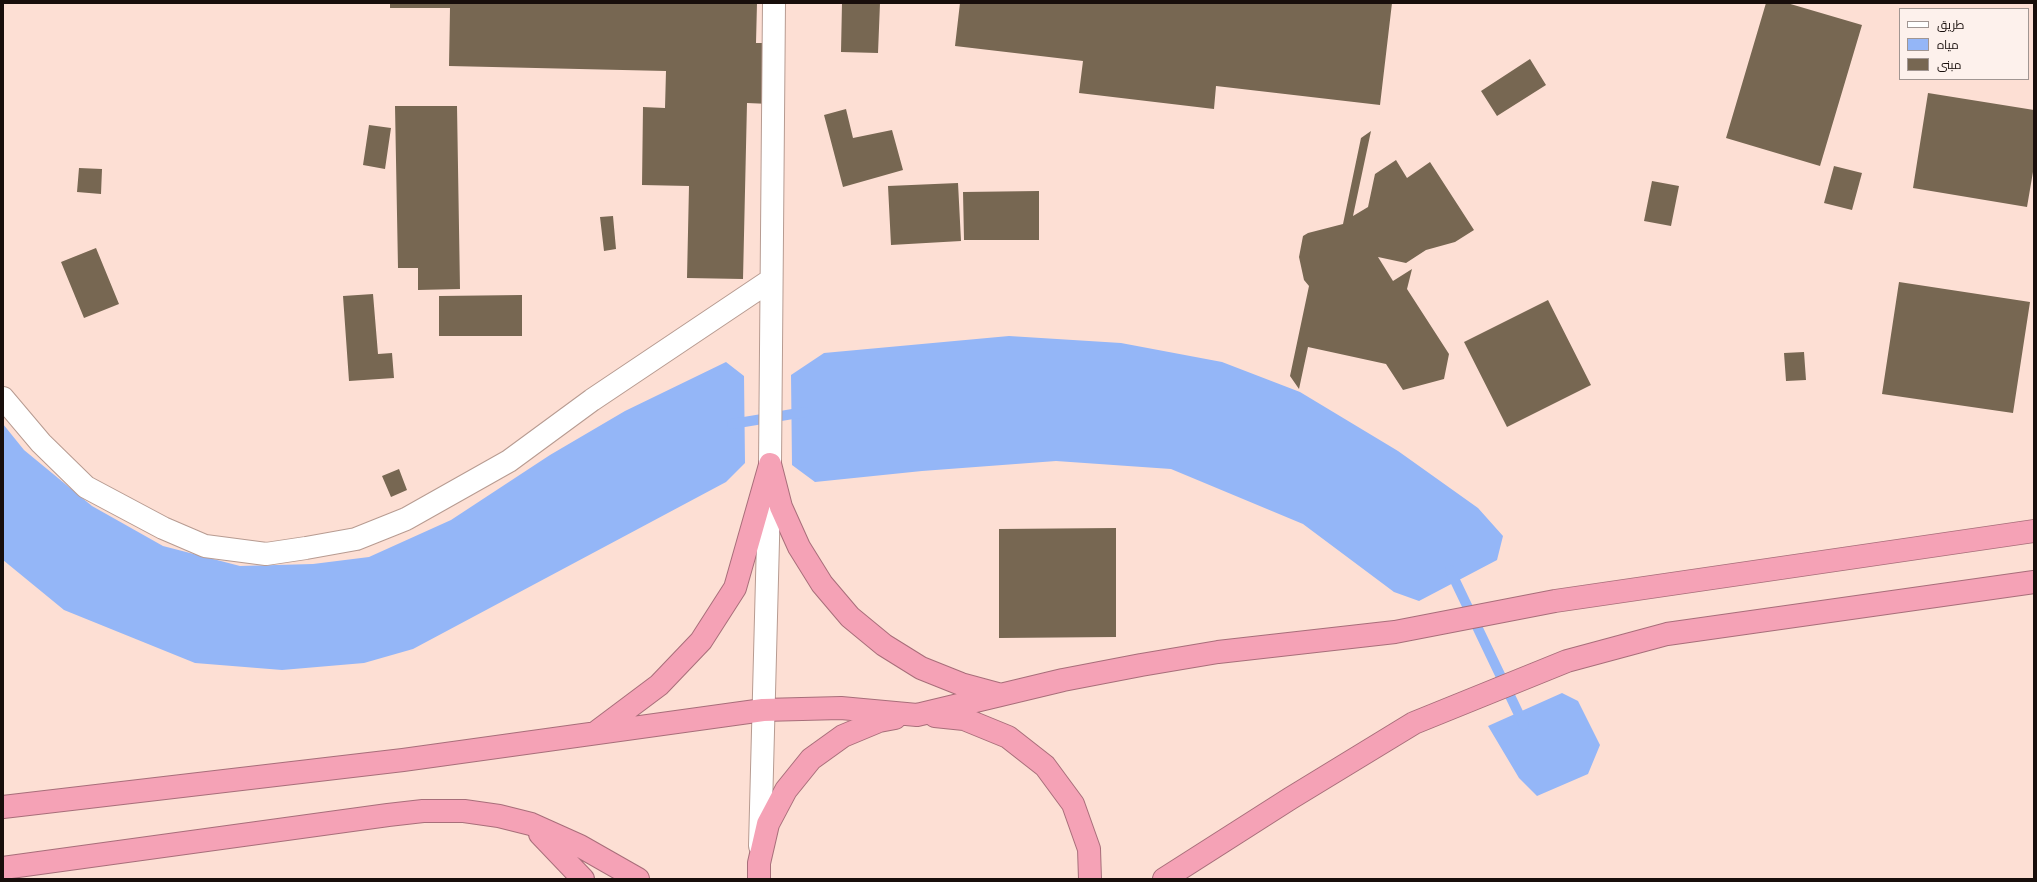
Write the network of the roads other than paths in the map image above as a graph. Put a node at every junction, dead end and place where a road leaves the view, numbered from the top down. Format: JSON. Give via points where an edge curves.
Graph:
{"nodes":[{"id":1,"x":774,"y":3,"type":"edge"},
{"id":2,"x":771,"y":280,"type":"junction"},
{"id":3,"x":3,"y":398,"type":"edge"},
{"id":4,"x":770,"y":464,"type":"junction"},
{"id":5,"x":2034,"y":531,"type":"edge"},
{"id":6,"x":2034,"y":582,"type":"edge"},
{"id":7,"x":1004,"y":695,"type":"junction"},
{"id":8,"x":763,"y":710,"type":"junction"},
{"id":9,"x":917,"y":714,"type":"junction"},
{"id":10,"x":592,"y":735,"type":"junction"},
{"id":11,"x":3,"y":807,"type":"edge"},
{"id":12,"x":531,"y":824,"type":"junction"},
{"id":13,"x":3,"y":868,"type":"edge"},
{"id":14,"x":759,"y":871,"type":"edge"},
{"id":15,"x":583,"y":879,"type":"edge"},
{"id":16,"x":638,"y":879,"type":"edge"},
{"id":17,"x":1090,"y":879,"type":"edge"},
{"id":18,"x":1164,"y":879,"type":"edge"}],
"edges":[{"from":1,"to":2,"type":"street"},
{"from":2,"to":3,"type":"street","via":[[592,400],[509,461],[406,519],[356,539],[306,548],[266,554],[205,546],[163,528],[86,487],[41,443]]},
{"from":2,"to":4,"type":"street"},
{"from":4,"to":7,"type":"highway","via":[[782,506],[799,547],[822,584],[850,617],[884,645],[921,668],[961,684]]},
{"from":4,"to":8,"type":"street"},
{"from":4,"to":10,"type":"highway","via":[[735,588],[701,642],[659,685]]},
{"from":5,"to":7,"type":"highway","via":[[1555,601],[1395,632],[1218,652],[1063,680]]},
{"from":6,"to":18,"type":"highway","via":[[1668,634],[1567,662],[1414,723]]},
{"from":7,"to":9,"type":"highway"},
{"from":8,"to":9,"type":"highway","via":[[841,708]]},
{"from":8,"to":10,"type":"highway"},
{"from":8,"to":14,"type":"street"},
{"from":9,"to":14,"type":"highway","via":[[879,721],[843,736],[811,759],[786,790],[771,817]]},
{"from":9,"to":17,"type":"highway","via":[[964,719],[1008,737],[1045,766],[1073,804],[1089,849]]},
{"from":10,"to":11,"type":"highway"},
{"from":12,"to":13,"type":"highway","via":[[464,811],[423,812]]},
{"from":12,"to":15,"type":"highway"},
{"from":12,"to":16,"type":"highway","via":[[580,846]]}]}
